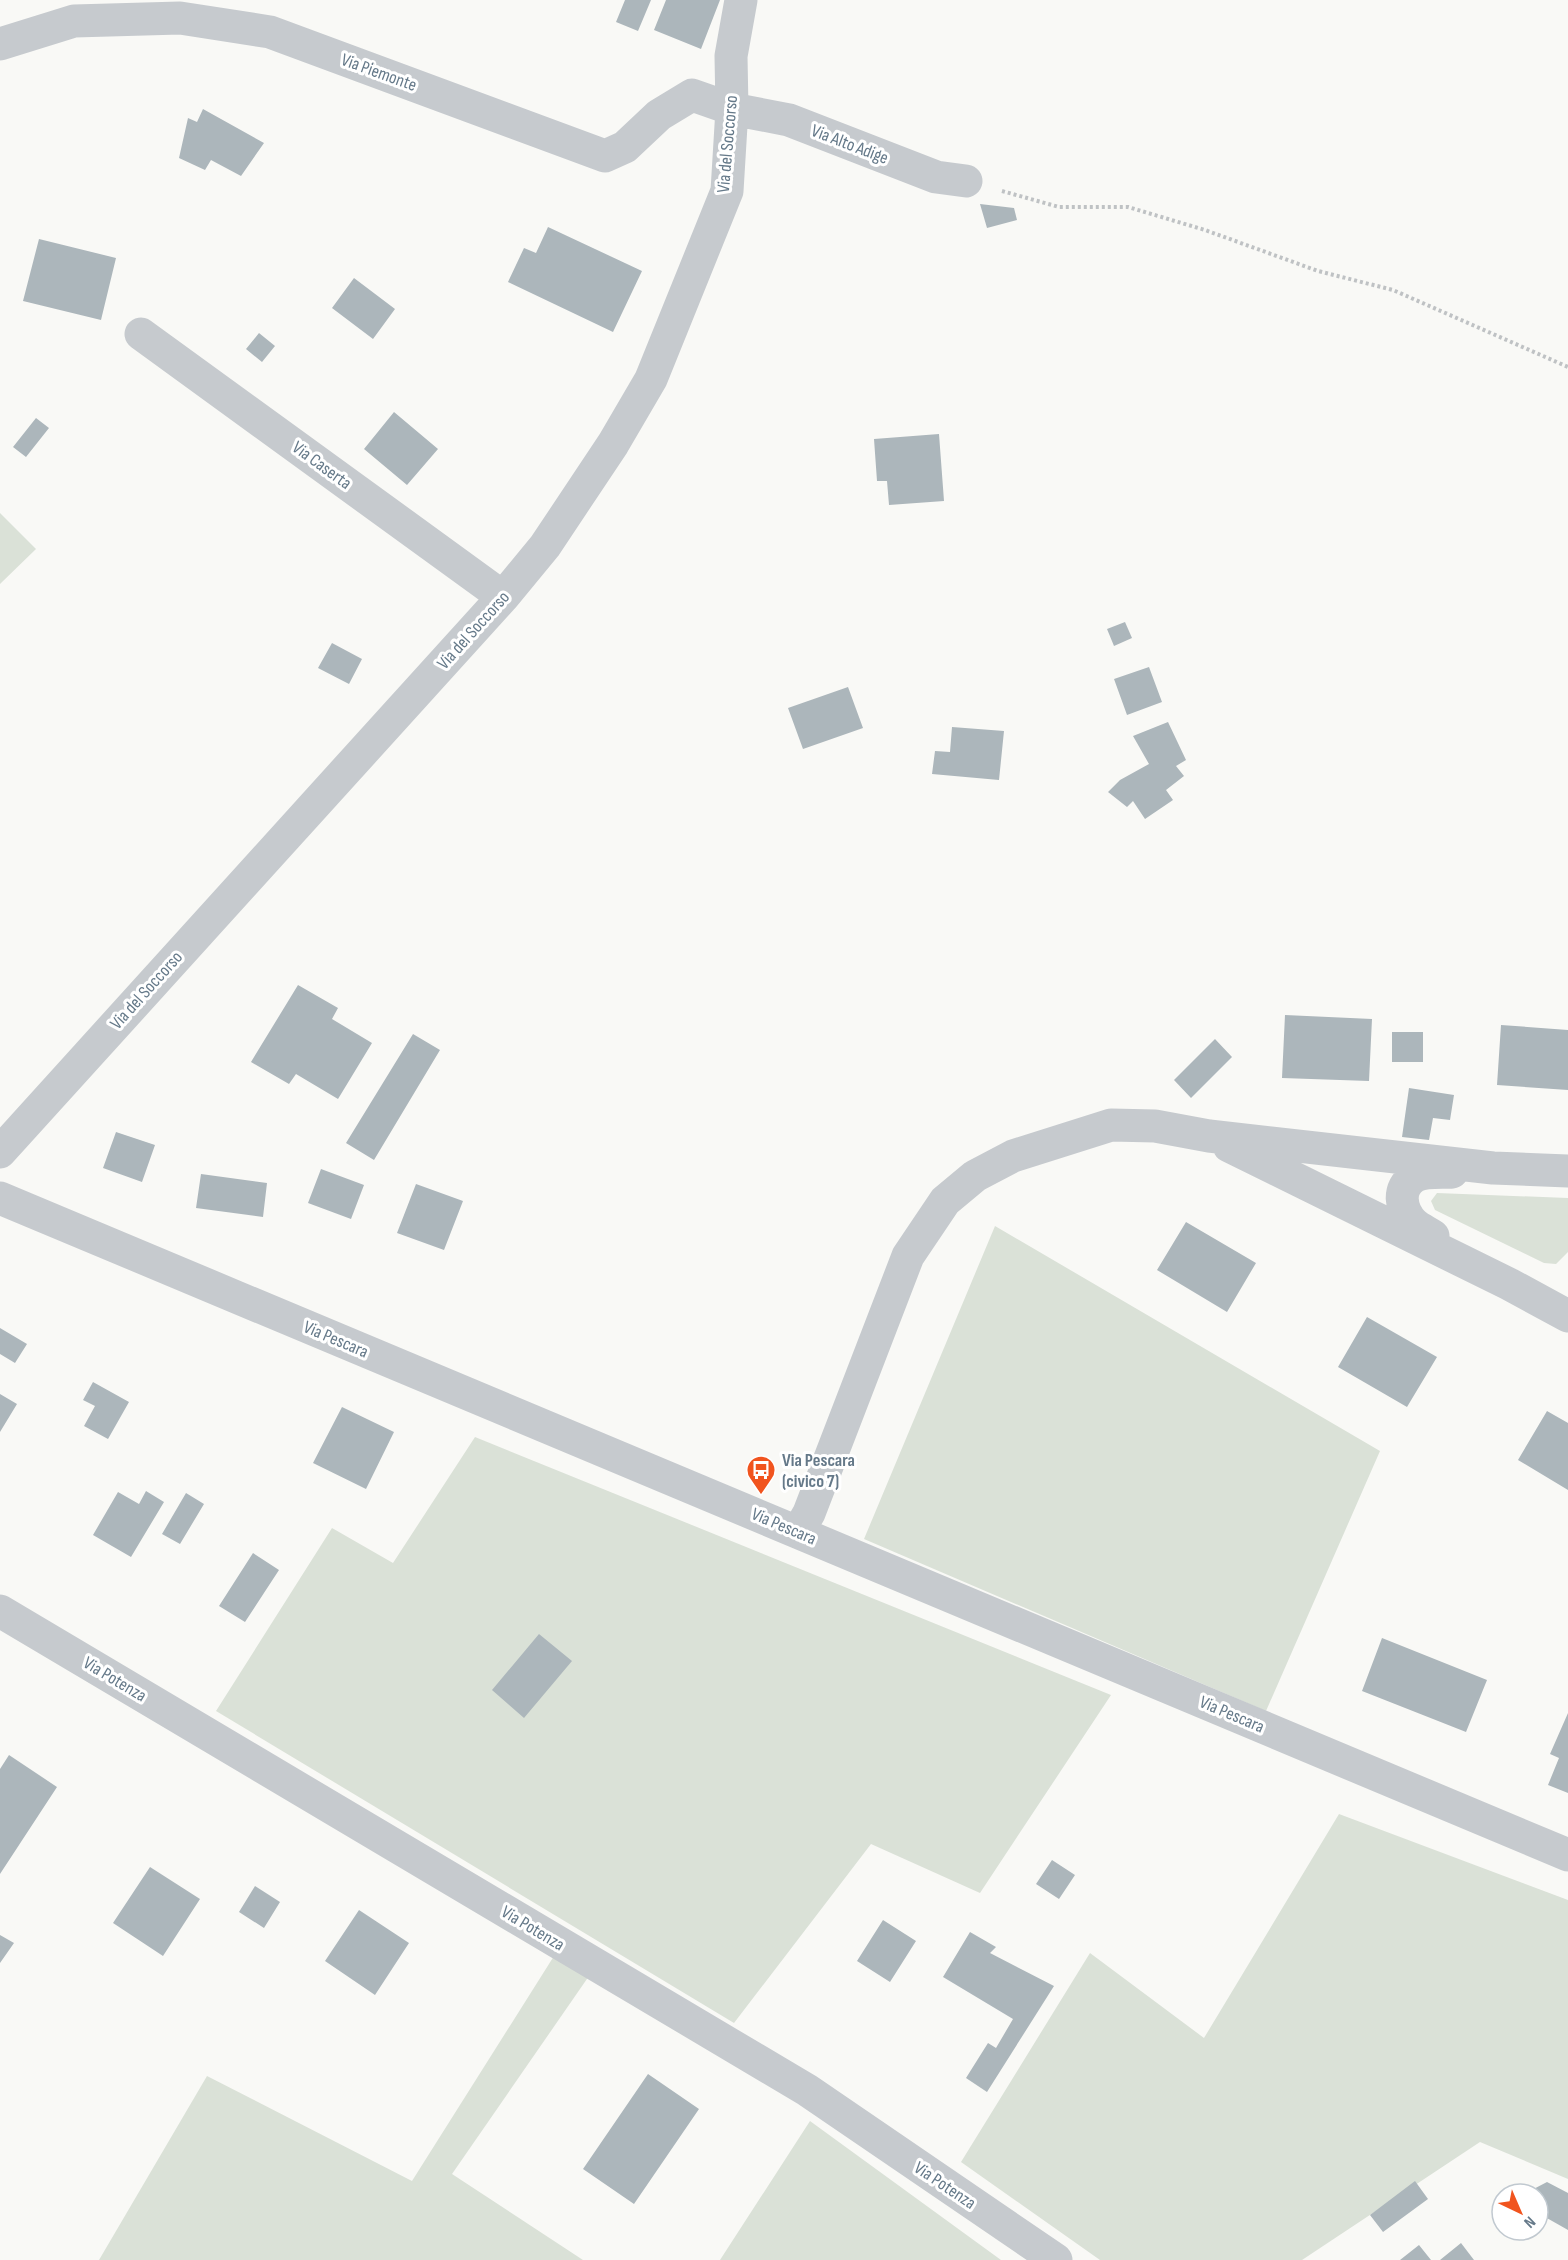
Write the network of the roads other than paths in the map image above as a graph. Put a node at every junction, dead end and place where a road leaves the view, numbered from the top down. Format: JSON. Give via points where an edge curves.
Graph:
{"nodes":[{"id":1,"x":741,"y":0,"type":"edge"},
{"id":2,"x":0,"y":44,"type":"edge"},
{"id":3,"x":732,"y":109,"type":"junction"},
{"id":4,"x":966,"y":181,"type":"road end"},
{"id":5,"x":141,"y":334,"type":"dead end"},
{"id":6,"x":503,"y":597,"type":"junction"},
{"id":7,"x":1209,"y":1136,"type":"junction"},
{"id":8,"x":0,"y":1152,"type":"edge"},
{"id":9,"x":1493,"y":1168,"type":"junction"},
{"id":10,"x":1568,"y":1171,"type":"edge"},
{"id":11,"x":0,"y":1198,"type":"edge"},
{"id":12,"x":1509,"y":1284,"type":"junction"},
{"id":13,"x":1568,"y":1316,"type":"edge"},
{"id":14,"x":798,"y":1532,"type":"junction"},
{"id":15,"x":0,"y":1611,"type":"edge"},
{"id":16,"x":1568,"y":1855,"type":"edge"},
{"id":17,"x":1056,"y":2260,"type":"edge"}],
"edges":[{"from":1,"to":3,"type":"street","name":"Via del Soccorso","via":[[731,56]]},
{"from":2,"to":3,"type":"street","name":"Via Piemonte","via":[[74,21],[180,18],[270,32],[605,156],[625,147],[659,115],[692,95]]},
{"from":3,"to":4,"type":"street","name":"Via Alto Adige","via":[[789,120],[936,177]]},
{"from":3,"to":6,"type":"street","name":"Via del Soccorso","via":[[727,191],[651,380],[545,546]]},
{"from":5,"to":6,"type":"street","name":"Via Caserta"},
{"from":6,"to":8,"type":"street","name":"Via del Soccorso"},
{"from":7,"to":9,"type":"street"},
{"from":7,"to":12,"type":"street"},
{"from":7,"to":14,"type":"street","via":[[1155,1125],[1111,1125],[1013,1156],[975,1176],[945,1201],[908,1256],[809,1513]]},
{"from":9,"to":10,"type":"street"},
{"from":9,"to":12,"type":"street","via":[[1416,1175],[1405,1185],[1401,1196],[1413,1223]]},
{"from":11,"to":14,"type":"street","name":"Via Pescara"},
{"from":12,"to":13,"type":"street"},
{"from":14,"to":16,"type":"street","name":"Via Pescara"},
{"from":15,"to":17,"type":"street","name":"Via Potenza","via":[[807,2090]]}]}
